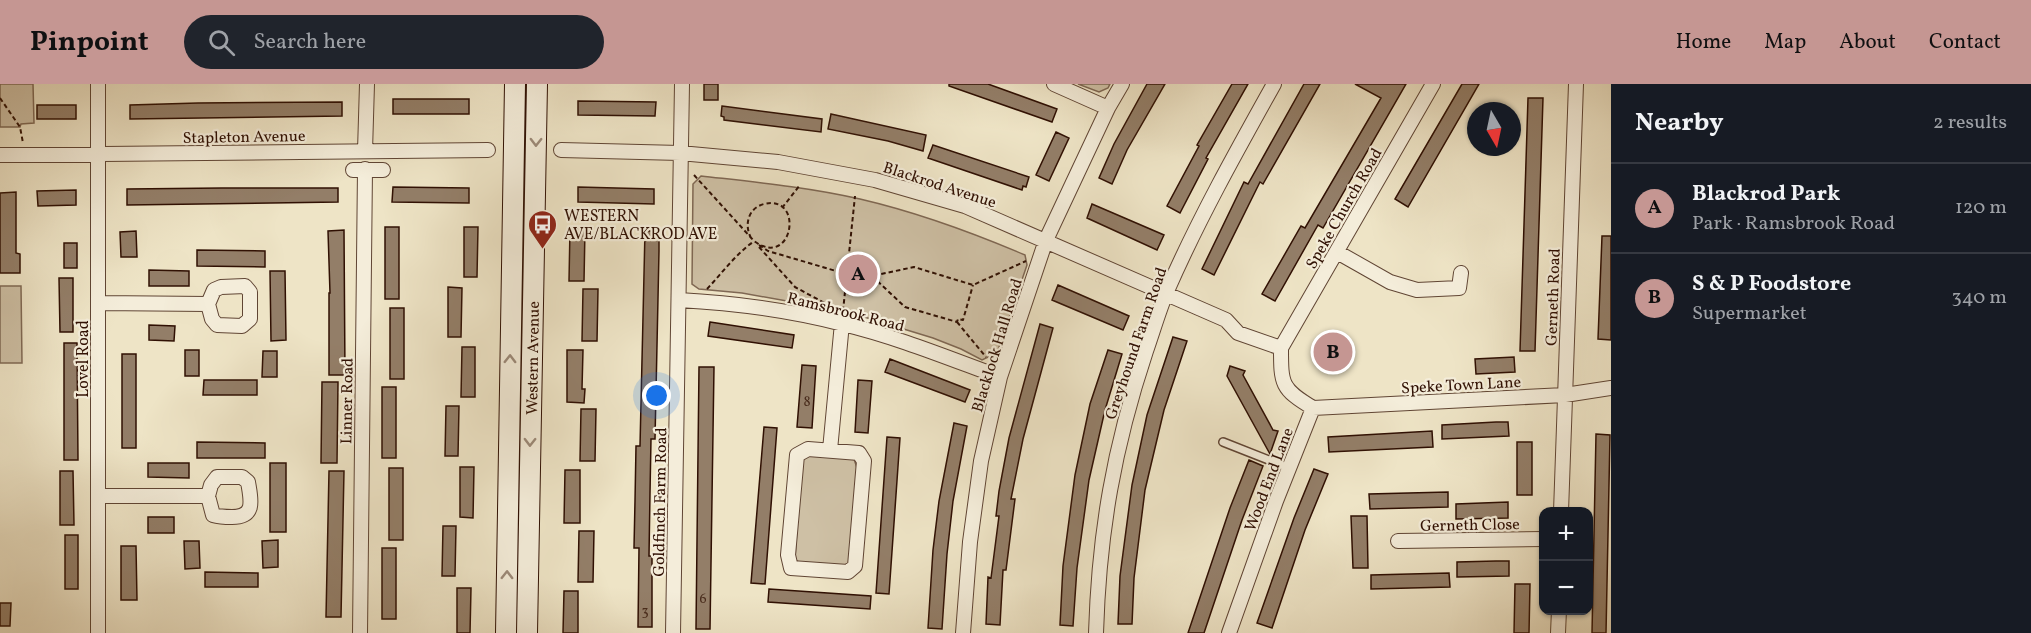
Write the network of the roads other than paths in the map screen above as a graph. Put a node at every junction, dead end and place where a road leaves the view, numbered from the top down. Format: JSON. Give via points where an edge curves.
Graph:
{"nodes":[{"id":1,"x":98,"y":84,"type":"edge"},
{"id":2,"x":367,"y":84,"type":"edge"},
{"id":3,"x":515,"y":84,"type":"edge"},
{"id":4,"x":537,"y":84,"type":"edge"},
{"id":5,"x":682,"y":84,"type":"edge"},
{"id":6,"x":1054,"y":84,"type":"edge"},
{"id":7,"x":1122,"y":84,"type":"edge"},
{"id":8,"x":1274,"y":84,"type":"edge"},
{"id":9,"x":1433,"y":84,"type":"edge"},
{"id":10,"x":1576,"y":84,"type":"edge"},
{"id":11,"x":1107,"y":108,"type":"junction"},
{"id":12,"x":488,"y":150,"type":"dead end"},
{"id":13,"x":561,"y":150,"type":"dead end"},
{"id":14,"x":365,"y":152,"type":"junction"},
{"id":15,"x":680,"y":153,"type":"junction"},
{"id":16,"x":98,"y":154,"type":"junction"},
{"id":17,"x":0,"y":155,"type":"edge"},
{"id":18,"x":383,"y":170,"type":"dead end"},
{"id":19,"x":1046,"y":240,"type":"junction"},
{"id":20,"x":1337,"y":252,"type":"junction"},
{"id":21,"x":1461,"y":273,"type":"dead end"},
{"id":22,"x":1166,"y":293,"type":"junction"},
{"id":23,"x":679,"y":300,"type":"junction"},
{"id":24,"x":98,"y":303,"type":"junction"},
{"id":25,"x":208,"y":304,"type":"dead end"},
{"id":26,"x":842,"y":318,"type":"junction"},
{"id":27,"x":1281,"y":348,"type":"junction"},
{"id":28,"x":1000,"y":377,"type":"junction"},
{"id":29,"x":1611,"y":388,"type":"edge"},
{"id":30,"x":1565,"y":394,"type":"junction"},
{"id":31,"x":1313,"y":408,"type":"junction"},
{"id":32,"x":1223,"y":442,"type":"dead end"},
{"id":33,"x":830,"y":450,"type":"junction"},
{"id":34,"x":1289,"y":468,"type":"junction"},
{"id":35,"x":99,"y":496,"type":"junction"},
{"id":36,"x":208,"y":496,"type":"dead end"},
{"id":37,"x":1561,"y":507,"type":"edge"},
{"id":38,"x":1539,"y":539,"type":"edge"},
{"id":39,"x":1398,"y":541,"type":"dead end"},
{"id":40,"x":1558,"y":615,"type":"edge"},
{"id":41,"x":98,"y":633,"type":"edge"},
{"id":42,"x":360,"y":633,"type":"edge"},
{"id":43,"x":507,"y":633,"type":"edge"},
{"id":44,"x":527,"y":633,"type":"edge"},
{"id":45,"x":673,"y":633,"type":"edge"},
{"id":46,"x":963,"y":633,"type":"edge"},
{"id":47,"x":1096,"y":633,"type":"edge"},
{"id":48,"x":1229,"y":633,"type":"edge"},
{"id":49,"x":1558,"y":633,"type":"edge"}],
"edges":[{"from":1,"to":16,"type":"street","name":"Lovel Road"},
{"from":2,"to":14,"type":"street"},
{"from":43,"to":3,"type":"street","name":"Western Avenue","one_way":true},
{"from":4,"to":44,"type":"street","name":"Western Avenue","one_way":true},
{"from":5,"to":15,"type":"street","name":"Goldfinch Farm Road"},
{"from":6,"to":11,"type":"street"},
{"from":7,"to":11,"type":"street","name":"Blacklock Hall Road"},
{"from":8,"to":22,"type":"street","name":"Greyhound Farm Road","via":[[1207,207]]},
{"from":9,"to":20,"type":"street","name":"Speke Church Road"},
{"from":10,"to":30,"type":"street","name":"Gerneth Road"},
{"from":11,"to":19,"type":"street","name":"Blacklock Hall Road"},
{"from":12,"to":14,"type":"street","name":"Stapleton Avenue"},
{"from":13,"to":15,"type":"street","name":"Blackrod Avenue"},
{"from":14,"to":16,"type":"street","name":"Stapleton Avenue"},
{"from":15,"to":19,"type":"street","name":"Blackrod Avenue","via":[[778,162],[874,180],[965,206]]},
{"from":15,"to":23,"type":"street","name":"Goldfinch Farm Road"},
{"from":16,"to":17,"type":"street","name":"Stapleton Avenue"},
{"from":16,"to":24,"type":"street","name":"Lovel Road"},
{"from":18,"to":42,"type":"street","name":"Linner Road","via":[[359,170]]},
{"from":19,"to":22,"type":"street","name":"Blackrod Avenue"},
{"from":19,"to":28,"type":"street","name":"Blacklock Hall Road"},
{"from":20,"to":21,"type":"street","via":[[1390,282],[1417,290],[1459,288]]},
{"from":20,"to":27,"type":"street","name":"Speke Church Road"},
{"from":22,"to":27,"type":"street","name":"Blackrod Avenue","via":[[1226,320],[1238,333]]},
{"from":22,"to":47,"type":"street","name":"Greyhound Farm Road","via":[[1129,404],[1110,487],[1098,575]]},
{"from":23,"to":26,"type":"street","name":"Ramsbrook Road"},
{"from":23,"to":45,"type":"street","name":"Goldfinch Farm Road"},
{"from":24,"to":25,"type":"street"},
{"from":24,"to":35,"type":"street","name":"Lovel Road"},
{"from":26,"to":28,"type":"street","name":"Ramsbrook Road"},
{"from":26,"to":33,"type":"street"},
{"from":27,"to":31,"type":"street","via":[[1281,374],[1286,387]]},
{"from":28,"to":46,"type":"street","name":"Blacklock Hall Road","via":[[981,461]]},
{"from":29,"to":30,"type":"street","name":"Speke Town Lane"},
{"from":30,"to":31,"type":"street","name":"Speke Town Lane"},
{"from":30,"to":37,"type":"street","name":"Gerneth Road"},
{"from":31,"to":34,"type":"street","name":"Wood End Lane"},
{"from":32,"to":34,"type":"lane"},
{"from":33,"to":33,"type":"street","via":[[860,453],[864,461],[855,566],[848,572],[791,568],[788,555],[797,455],[808,449]]},
{"from":34,"to":48,"type":"street","name":"Wood End Lane"},
{"from":35,"to":36,"type":"street"},
{"from":35,"to":41,"type":"street","name":"Lovel Road"},
{"from":38,"to":39,"type":"street","name":"Gerneth Close"},
{"from":40,"to":49,"type":"street"}]}
